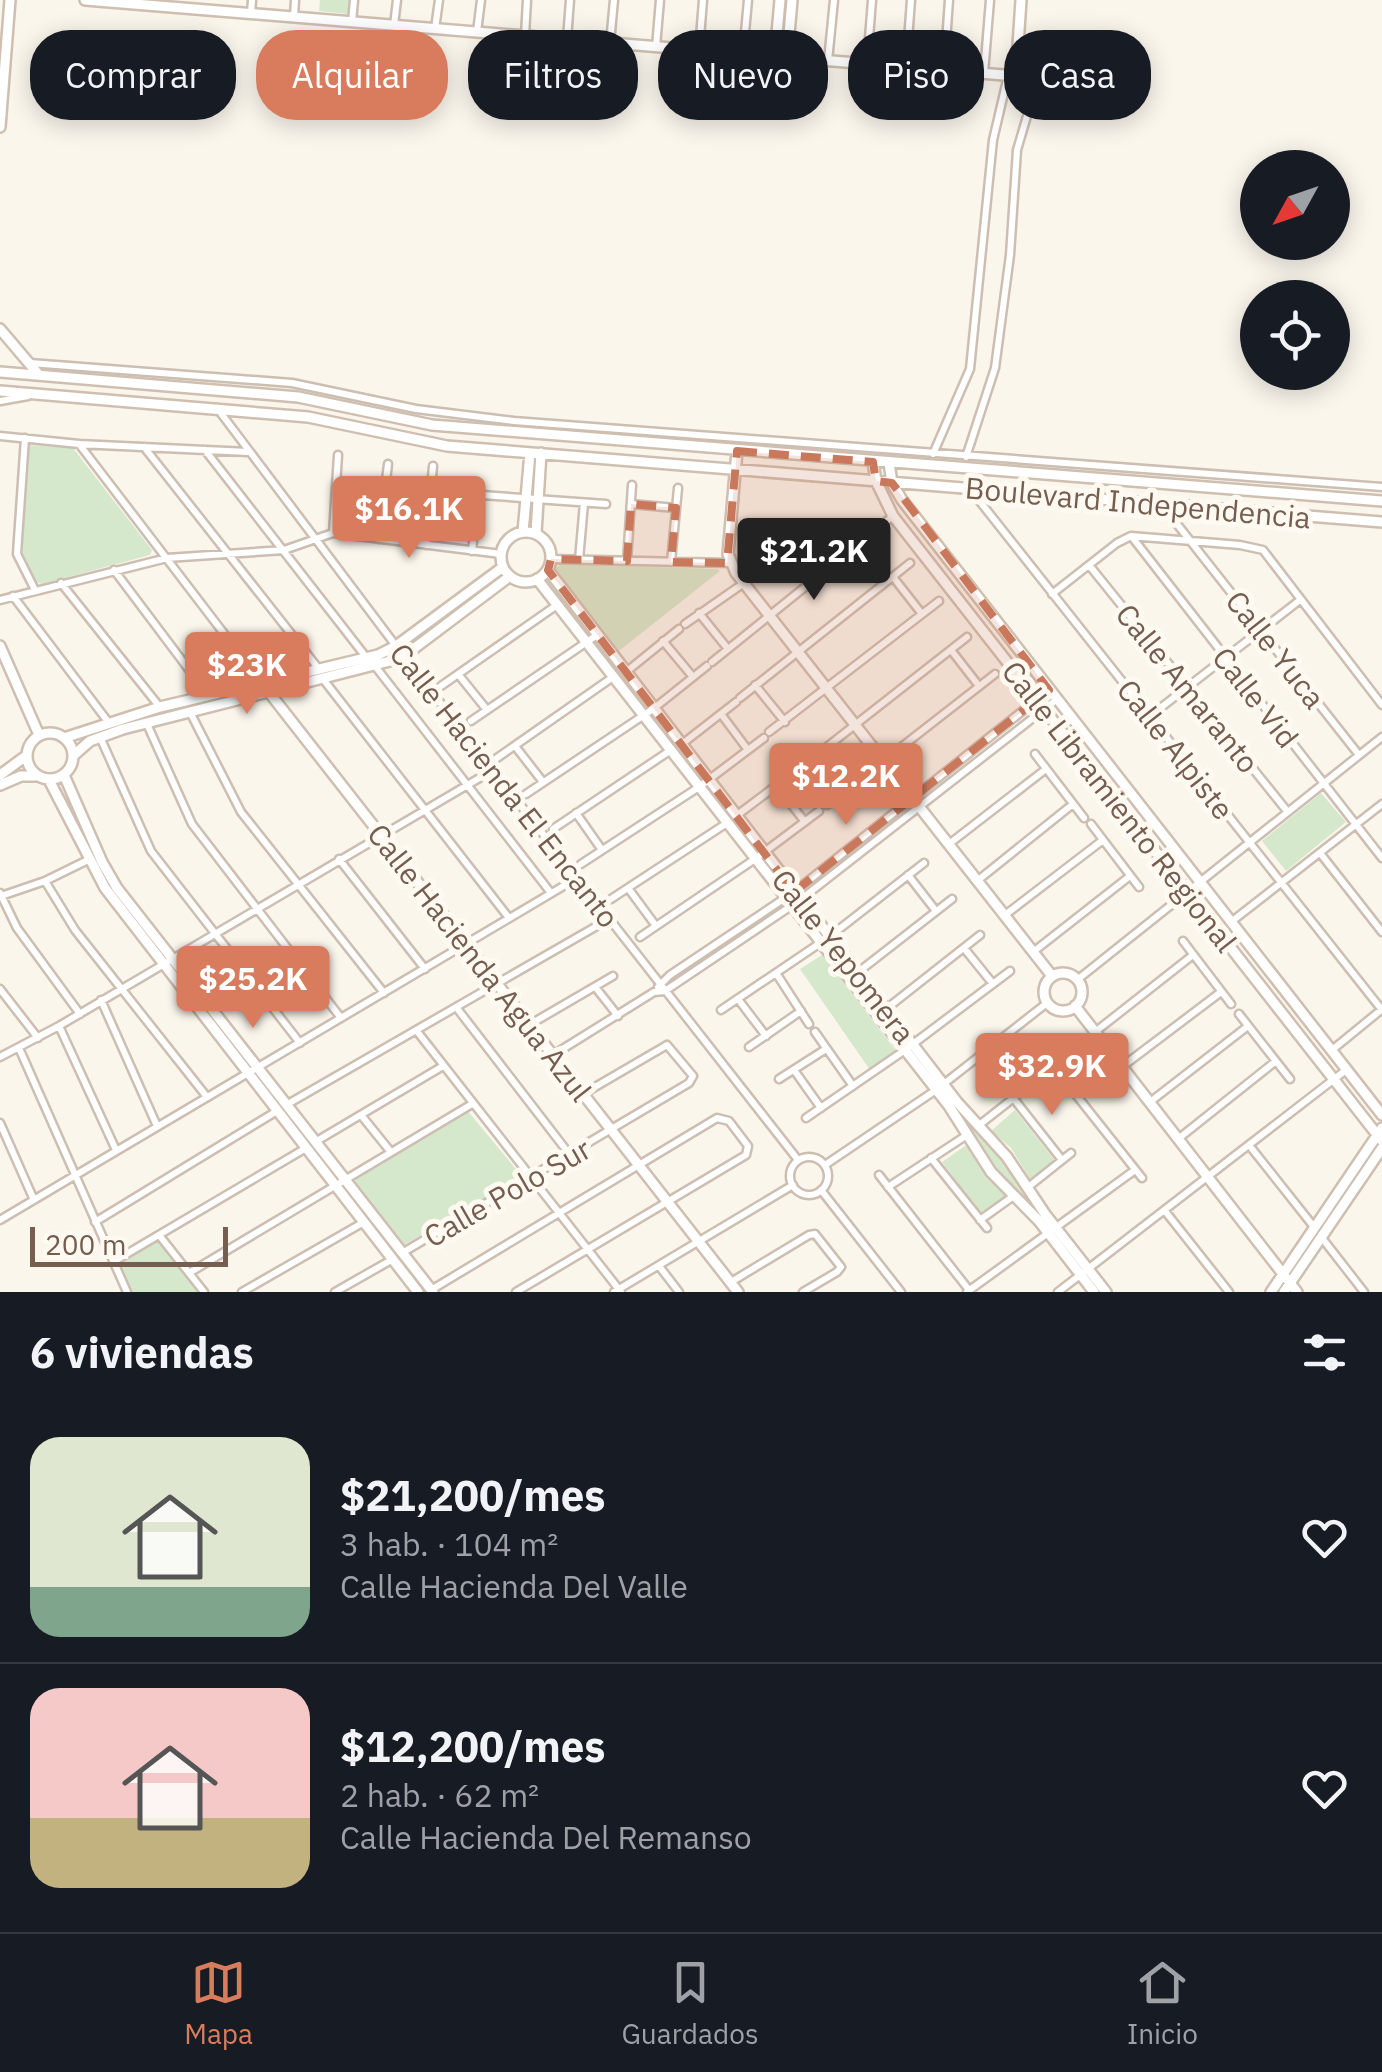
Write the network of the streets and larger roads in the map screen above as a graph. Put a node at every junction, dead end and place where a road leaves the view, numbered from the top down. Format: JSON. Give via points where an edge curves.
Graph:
{"nodes":[{"id":1,"x":10,"y":0,"type":"edge"},
{"id":2,"x":86,"y":0,"type":"edge"},
{"id":3,"x":252,"y":0,"type":"edge"},
{"id":4,"x":295,"y":0,"type":"edge"},
{"id":5,"x":354,"y":0,"type":"edge"},
{"id":6,"x":397,"y":0,"type":"edge"},
{"id":7,"x":439,"y":0,"type":"edge"},
{"id":8,"x":481,"y":0,"type":"edge"},
{"id":9,"x":528,"y":0,"type":"edge"},
{"id":10,"x":570,"y":0,"type":"edge"},
{"id":11,"x":614,"y":0,"type":"edge"},
{"id":12,"x":660,"y":0,"type":"edge"},
{"id":13,"x":703,"y":0,"type":"edge"},
{"id":14,"x":748,"y":0,"type":"edge"},
{"id":15,"x":780,"y":0,"type":"edge"},
{"id":16,"x":792,"y":0,"type":"edge"},
{"id":17,"x":834,"y":0,"type":"edge"},
{"id":18,"x":872,"y":0,"type":"edge"},
{"id":19,"x":911,"y":0,"type":"edge"},
{"id":20,"x":949,"y":0,"type":"edge"},
{"id":21,"x":990,"y":0,"type":"edge"},
{"id":22,"x":1021,"y":0,"type":"edge"},
{"id":23,"x":102,"y":1,"type":"edge"},
{"id":24,"x":155,"y":3,"type":"edge"},
{"id":25,"x":205,"y":5,"type":"edge"},
{"id":26,"x":250,"y":14,"type":"junction"},
{"id":27,"x":294,"y":17,"type":"junction"},
{"id":28,"x":352,"y":22,"type":"junction"},
{"id":29,"x":394,"y":25,"type":"junction"},
{"id":30,"x":436,"y":28,"type":"junction"},
{"id":31,"x":477,"y":30,"type":"edge"},
{"id":32,"x":526,"y":30,"type":"edge"},
{"id":33,"x":567,"y":30,"type":"edge"},
{"id":34,"x":611,"y":30,"type":"edge"},
{"id":35,"x":701,"y":30,"type":"edge"},
{"id":36,"x":746,"y":30,"type":"edge"},
{"id":37,"x":777,"y":30,"type":"edge"},
{"id":38,"x":789,"y":30,"type":"edge"},
{"id":39,"x":869,"y":30,"type":"edge"},
{"id":40,"x":909,"y":30,"type":"edge"},
{"id":41,"x":947,"y":30,"type":"edge"},
{"id":42,"x":1017,"y":30,"type":"edge"},
{"id":43,"x":468,"y":31,"type":"edge"},
{"id":44,"x":638,"y":45,"type":"edge"},
{"id":45,"x":656,"y":46,"type":"joint"},
{"id":46,"x":828,"y":60,"type":"joint"},
{"id":47,"x":848,"y":62,"type":"edge"},
{"id":48,"x":984,"y":73,"type":"joint"},
{"id":49,"x":1004,"y":75,"type":"edge"},
{"id":50,"x":1004,"y":103,"type":"edge"},
{"id":51,"x":1026,"y":120,"type":"edge"},
{"id":52,"x":0,"y":127,"type":"edge"},
{"id":53,"x":0,"y":329,"type":"edge"},
{"id":54,"x":28,"y":363,"type":"junction"},
{"id":55,"x":0,"y":372,"type":"edge"},
{"id":56,"x":39,"y":375,"type":"junction"},
{"id":57,"x":0,"y":391,"type":"edge"},
{"id":58,"x":40,"y":394,"type":"junction"},
{"id":59,"x":0,"y":402,"type":"edge"},
{"id":60,"x":216,"y":407,"type":"junction"},
{"id":61,"x":672,"y":432,"type":"junction"},
{"id":62,"x":0,"y":436,"type":"edge"},
{"id":63,"x":25,"y":438,"type":"junction"},
{"id":64,"x":79,"y":444,"type":"junction"},
{"id":65,"x":671,"y":445,"type":"junction"},
{"id":66,"x":144,"y":447,"type":"junction"},
{"id":67,"x":205,"y":450,"type":"junction"},
{"id":68,"x":737,"y":451,"type":"junction"},
{"id":69,"x":250,"y":452,"type":"junction"},
{"id":70,"x":536,"y":453,"type":"junction"},
{"id":71,"x":934,"y":454,"type":"junction"},
{"id":72,"x":338,"y":455,"type":"dead end"},
{"id":73,"x":966,"y":457,"type":"junction"},
{"id":74,"x":873,"y":462,"type":"junction"},
{"id":75,"x":889,"y":462,"type":"junction"},
{"id":76,"x":388,"y":464,"type":"dead end"},
{"id":77,"x":433,"y":466,"type":"dead end"},
{"id":78,"x":736,"y":469,"type":"junction"},
{"id":79,"x":876,"y":481,"type":"junction"},
{"id":80,"x":386,"y":482,"type":"junction"},
{"id":81,"x":892,"y":482,"type":"junction"},
{"id":82,"x":632,"y":485,"type":"dead end"},
{"id":83,"x":1382,"y":487,"type":"edge"},
{"id":84,"x":431,"y":488,"type":"junction"},
{"id":85,"x":678,"y":488,"type":"dead end"},
{"id":86,"x":970,"y":488,"type":"junction"},
{"id":87,"x":454,"y":493,"type":"dead end"},
{"id":88,"x":478,"y":496,"type":"junction"},
{"id":89,"x":526,"y":499,"type":"junction"},
{"id":90,"x":538,"y":500,"type":"junction"},
{"id":91,"x":1382,"y":501,"type":"edge"},
{"id":92,"x":584,"y":503,"type":"junction"},
{"id":93,"x":606,"y":504,"type":"dead end"},
{"id":94,"x":631,"y":504,"type":"junction"},
{"id":95,"x":1161,"y":504,"type":"junction"},
{"id":96,"x":676,"y":508,"type":"junction"},
{"id":97,"x":893,"y":516,"type":"junction"},
{"id":98,"x":1382,"y":522,"type":"edge"},
{"id":99,"x":524,"y":532,"type":"junction"},
{"id":100,"x":333,"y":533,"type":"junction"},
{"id":101,"x":536,"y":534,"type":"junction"},
{"id":102,"x":1131,"y":536,"type":"junction"},
{"id":103,"x":314,"y":538,"type":"junction"},
{"id":104,"x":379,"y":539,"type":"junction"},
{"id":105,"x":1192,"y":542,"type":"junction"},
{"id":106,"x":426,"y":545,"type":"junction"},
{"id":107,"x":284,"y":550,"type":"junction"},
{"id":108,"x":472,"y":551,"type":"junction"},
{"id":109,"x":224,"y":552,"type":"junction"},
{"id":110,"x":501,"y":554,"type":"junction"},
{"id":111,"x":167,"y":558,"type":"junction"},
{"id":112,"x":579,"y":560,"type":"junction"},
{"id":113,"x":627,"y":561,"type":"junction"},
{"id":114,"x":670,"y":562,"type":"junction"},
{"id":115,"x":730,"y":563,"type":"junction"},
{"id":116,"x":910,"y":563,"type":"dead end"},
{"id":117,"x":549,"y":564,"type":"junction"},
{"id":118,"x":1089,"y":565,"type":"junction"},
{"id":119,"x":503,"y":566,"type":"junction"},
{"id":120,"x":114,"y":570,"type":"junction"},
{"id":121,"x":510,"y":576,"type":"junction"},
{"id":122,"x":893,"y":577,"type":"junction"},
{"id":123,"x":537,"y":579,"type":"junction"},
{"id":124,"x":61,"y":583,"type":"junction"},
{"id":125,"x":744,"y":584,"type":"junction"},
{"id":126,"x":35,"y":590,"type":"junction"},
{"id":127,"x":1052,"y":594,"type":"junction"},
{"id":128,"x":13,"y":596,"type":"junction"},
{"id":129,"x":0,"y":600,"type":"edge"},
{"id":130,"x":1300,"y":600,"type":"junction"},
{"id":131,"x":939,"y":601,"type":"dead end"},
{"id":132,"x":557,"y":605,"type":"junction"},
{"id":133,"x":699,"y":613,"type":"junction"},
{"id":134,"x":922,"y":614,"type":"junction"},
{"id":135,"x":769,"y":616,"type":"junction"},
{"id":136,"x":1262,"y":630,"type":"junction"},
{"id":137,"x":596,"y":635,"type":"junction"},
{"id":138,"x":967,"y":636,"type":"dead end"},
{"id":139,"x":664,"y":641,"type":"junction"},
{"id":140,"x":586,"y":643,"type":"junction"},
{"id":141,"x":0,"y":646,"type":"edge"},
{"id":142,"x":396,"y":646,"type":"junction"},
{"id":143,"x":728,"y":649,"type":"junction"},
{"id":144,"x":950,"y":650,"type":"junction"},
{"id":145,"x":798,"y":651,"type":"junction"},
{"id":146,"x":404,"y":656,"type":"junction"},
{"id":147,"x":366,"y":657,"type":"junction"},
{"id":148,"x":1225,"y":658,"type":"junction"},
{"id":149,"x":376,"y":660,"type":"junction"},
{"id":150,"x":625,"y":672,"type":"junction"},
{"id":151,"x":320,"y":673,"type":"junction"},
{"id":152,"x":458,"y":674,"type":"junction"},
{"id":153,"x":995,"y":674,"type":"dead end"},
{"id":154,"x":614,"y":677,"type":"junction"},
{"id":155,"x":692,"y":678,"type":"junction"},
{"id":156,"x":262,"y":682,"type":"junction"},
{"id":157,"x":755,"y":685,"type":"junction"},
{"id":158,"x":441,"y":686,"type":"dead end"},
{"id":159,"x":979,"y":686,"type":"junction"},
{"id":160,"x":1188,"y":686,"type":"junction"},
{"id":161,"x":827,"y":689,"type":"junction"},
{"id":162,"x":1048,"y":690,"type":"junction"},
{"id":163,"x":268,"y":692,"type":"junction"},
{"id":164,"x":209,"y":696,"type":"junction"},
{"id":165,"x":1037,"y":700,"type":"junction"},
{"id":166,"x":1056,"y":700,"type":"junction"},
{"id":167,"x":1382,"y":705,"type":"edge"},
{"id":168,"x":160,"y":708,"type":"junction"},
{"id":169,"x":1044,"y":709,"type":"junction"},
{"id":170,"x":486,"y":710,"type":"junction"},
{"id":171,"x":190,"y":712,"type":"junction"},
{"id":172,"x":648,"y":712,"type":"junction"},
{"id":173,"x":721,"y":714,"type":"junction"},
{"id":174,"x":1150,"y":716,"type":"junction"},
{"id":175,"x":109,"y":722,"type":"junction"},
{"id":176,"x":470,"y":722,"type":"dead end"},
{"id":177,"x":785,"y":722,"type":"junction"},
{"id":178,"x":147,"y":724,"type":"junction"},
{"id":179,"x":855,"y":725,"type":"junction"},
{"id":180,"x":39,"y":735,"type":"junction"},
{"id":181,"x":100,"y":737,"type":"junction"},
{"id":182,"x":64,"y":738,"type":"junction"},
{"id":183,"x":1382,"y":738,"type":"edge"},
{"id":184,"x":515,"y":746,"type":"junction"},
{"id":185,"x":676,"y":748,"type":"junction"},
{"id":186,"x":748,"y":750,"type":"junction"},
{"id":187,"x":1034,"y":754,"type":"dead end"},
{"id":188,"x":74,"y":755,"type":"junction"},
{"id":189,"x":1360,"y":755,"type":"junction"},
{"id":190,"x":26,"y":756,"type":"junction"},
{"id":191,"x":498,"y":758,"type":"dead end"},
{"id":192,"x":813,"y":758,"type":"junction"},
{"id":193,"x":882,"y":761,"type":"junction"},
{"id":194,"x":800,"y":768,"type":"dead end"},
{"id":195,"x":1046,"y":769,"type":"junction"},
{"id":196,"x":493,"y":770,"type":"junction"},
{"id":197,"x":0,"y":775,"type":"edge"},
{"id":198,"x":38,"y":776,"type":"junction"},
{"id":199,"x":64,"y":776,"type":"junction"},
{"id":200,"x":790,"y":776,"type":"dead end"},
{"id":201,"x":49,"y":780,"type":"junction"},
{"id":202,"x":708,"y":780,"type":"junction"},
{"id":203,"x":543,"y":782,"type":"junction"},
{"id":204,"x":1323,"y":783,"type":"junction"},
{"id":205,"x":466,"y":785,"type":"junction"},
{"id":206,"x":0,"y":786,"type":"edge"},
{"id":207,"x":776,"y":786,"type":"junction"},
{"id":208,"x":699,"y":787,"type":"junction"},
{"id":209,"x":526,"y":794,"type":"dead end"},
{"id":210,"x":841,"y":794,"type":"junction"},
{"id":211,"x":915,"y":804,"type":"junction"},
{"id":212,"x":1073,"y":804,"type":"junction"},
{"id":213,"x":1382,"y":804,"type":"edge"},
{"id":214,"x":826,"y":805,"type":"dead end"},
{"id":215,"x":425,"y":809,"type":"junction"},
{"id":216,"x":819,"y":811,"type":"dead end"},
{"id":217,"x":1287,"y":811,"type":"junction"},
{"id":218,"x":576,"y":814,"type":"junction"},
{"id":219,"x":731,"y":820,"type":"junction"},
{"id":220,"x":805,"y":822,"type":"junction"},
{"id":221,"x":1356,"y":825,"type":"junction"},
{"id":222,"x":80,"y":826,"type":"junction"},
{"id":223,"x":553,"y":828,"type":"dead end"},
{"id":224,"x":380,"y":835,"type":"junction"},
{"id":225,"x":1103,"y":840,"type":"junction"},
{"id":226,"x":1249,"y":841,"type":"junction"},
{"id":227,"x":948,"y":845,"type":"junction"},
{"id":228,"x":602,"y":850,"type":"junction"},
{"id":229,"x":1320,"y":853,"type":"junction"},
{"id":230,"x":760,"y":856,"type":"junction"},
{"id":231,"x":90,"y":858,"type":"junction"},
{"id":232,"x":1382,"y":858,"type":"edge"},
{"id":233,"x":339,"y":859,"type":"junction"},
{"id":234,"x":924,"y":863,"type":"dead end"},
{"id":235,"x":581,"y":864,"type":"dead end"},
{"id":236,"x":908,"y":875,"type":"junction"},
{"id":237,"x":1130,"y":876,"type":"junction"},
{"id":238,"x":577,"y":878,"type":"junction"},
{"id":239,"x":45,"y":880,"type":"junction"},
{"id":240,"x":977,"y":881,"type":"junction"},
{"id":241,"x":1200,"y":882,"type":"junction"},
{"id":242,"x":298,"y":883,"type":"junction"},
{"id":243,"x":1282,"y":883,"type":"junction"},
{"id":244,"x":628,"y":888,"type":"junction"},
{"id":245,"x":1139,"y":888,"type":"dead end"},
{"id":246,"x":1188,"y":892,"type":"junction"},
{"id":247,"x":1,"y":894,"type":"edge"},
{"id":248,"x":550,"y":894,"type":"junction"},
{"id":249,"x":792,"y":898,"type":"junction"},
{"id":250,"x":612,"y":899,"type":"dead end"},
{"id":251,"x":952,"y":899,"type":"dead end"},
{"id":252,"x":256,"y":908,"type":"junction"},
{"id":253,"x":936,"y":912,"type":"junction"},
{"id":254,"x":1004,"y":915,"type":"junction"},
{"id":255,"x":510,"y":918,"type":"junction"},
{"id":256,"x":609,"y":919,"type":"junction"},
{"id":257,"x":1231,"y":922,"type":"junction"},
{"id":258,"x":656,"y":926,"type":"junction"},
{"id":259,"x":214,"y":932,"type":"junction"},
{"id":260,"x":1382,"y":932,"type":"edge"},
{"id":261,"x":980,"y":935,"type":"dead end"},
{"id":262,"x":640,"y":937,"type":"dead end"},
{"id":263,"x":825,"y":939,"type":"junction"},
{"id":264,"x":1183,"y":941,"type":"dead end"},
{"id":265,"x":466,"y":945,"type":"junction"},
{"id":266,"x":964,"y":948,"type":"junction"},
{"id":267,"x":1033,"y":952,"type":"junction"},
{"id":268,"x":1193,"y":955,"type":"junction"},
{"id":269,"x":166,"y":960,"type":"junction"},
{"id":270,"x":425,"y":969,"type":"junction"},
{"id":271,"x":1010,"y":971,"type":"dead end"},
{"id":272,"x":776,"y":973,"type":"junction"},
{"id":273,"x":858,"y":973,"type":"junction"},
{"id":274,"x":613,"y":976,"type":"dead end"},
{"id":275,"x":1052,"y":976,"type":"junction"},
{"id":276,"x":1077,"y":980,"type":"junction"},
{"id":277,"x":993,"y":984,"type":"junction"},
{"id":278,"x":498,"y":985,"type":"junction"},
{"id":279,"x":662,"y":987,"type":"junction"},
{"id":280,"x":121,"y":988,"type":"junction"},
{"id":281,"x":596,"y":988,"type":"junction"},
{"id":282,"x":0,"y":989,"type":"edge"},
{"id":283,"x":1221,"y":992,"type":"junction"},
{"id":284,"x":384,"y":993,"type":"junction"},
{"id":285,"x":738,"y":999,"type":"junction"},
{"id":286,"x":101,"y":1000,"type":"junction"},
{"id":287,"x":1048,"y":1003,"type":"junction"},
{"id":288,"x":1232,"y":1004,"type":"dead end"},
{"id":289,"x":1075,"y":1006,"type":"junction"},
{"id":290,"x":456,"y":1007,"type":"junction"},
{"id":291,"x":886,"y":1009,"type":"junction"},
{"id":292,"x":721,"y":1010,"type":"dead end"},
{"id":293,"x":1382,"y":1010,"type":"edge"},
{"id":294,"x":801,"y":1011,"type":"junction"},
{"id":295,"x":80,"y":1014,"type":"junction"},
{"id":296,"x":1239,"y":1014,"type":"dead end"},
{"id":297,"x":618,"y":1016,"type":"junction"},
{"id":298,"x":342,"y":1018,"type":"junction"},
{"id":299,"x":809,"y":1024,"type":"dead end"},
{"id":300,"x":529,"y":1025,"type":"junction"},
{"id":301,"x":59,"y":1026,"type":"junction"},
{"id":302,"x":1248,"y":1026,"type":"junction"},
{"id":303,"x":416,"y":1030,"type":"junction"},
{"id":304,"x":815,"y":1032,"type":"dead end"},
{"id":305,"x":1095,"y":1032,"type":"junction"},
{"id":306,"x":766,"y":1036,"type":"junction"},
{"id":307,"x":38,"y":1038,"type":"junction"},
{"id":308,"x":300,"y":1043,"type":"junction"},
{"id":309,"x":749,"y":1047,"type":"dead end"},
{"id":310,"x":909,"y":1047,"type":"junction"},
{"id":311,"x":19,"y":1048,"type":"junction"},
{"id":312,"x":826,"y":1049,"type":"junction"},
{"id":313,"x":1332,"y":1050,"type":"junction"},
{"id":314,"x":553,"y":1055,"type":"junction"},
{"id":315,"x":0,"y":1058,"type":"edge"},
{"id":316,"x":1063,"y":1059,"type":"dead end"},
{"id":317,"x":1276,"y":1061,"type":"junction"},
{"id":318,"x":443,"y":1066,"type":"junction"},
{"id":319,"x":1122,"y":1066,"type":"junction"},
{"id":320,"x":1054,"y":1067,"type":"junction"},
{"id":321,"x":1346,"y":1069,"type":"junction"},
{"id":322,"x":794,"y":1070,"type":"junction"},
{"id":323,"x":252,"y":1071,"type":"junction"},
{"id":324,"x":779,"y":1079,"type":"dead end"},
{"id":325,"x":1290,"y":1079,"type":"dead end"},
{"id":326,"x":1334,"y":1080,"type":"junction"},
{"id":327,"x":853,"y":1086,"type":"junction"},
{"id":328,"x":940,"y":1087,"type":"junction"},
{"id":329,"x":583,"y":1094,"type":"junction"},
{"id":330,"x":207,"y":1097,"type":"junction"},
{"id":331,"x":1014,"y":1098,"type":"junction"},
{"id":332,"x":1150,"y":1102,"type":"junction"},
{"id":333,"x":472,"y":1104,"type":"junction"},
{"id":334,"x":282,"y":1108,"type":"junction"},
{"id":335,"x":821,"y":1108,"type":"junction"},
{"id":336,"x":361,"y":1115,"type":"junction"},
{"id":337,"x":1382,"y":1115,"type":"edge"},
{"id":338,"x":806,"y":1118,"type":"dead end"},
{"id":339,"x":0,"y":1123,"type":"edge"},
{"id":340,"x":158,"y":1126,"type":"junction"},
{"id":341,"x":978,"y":1126,"type":"junction"},
{"id":342,"x":612,"y":1131,"type":"junction"},
{"id":343,"x":968,"y":1134,"type":"junction"},
{"id":344,"x":1178,"y":1138,"type":"junction"},
{"id":345,"x":1381,"y":1138,"type":"edge"},
{"id":346,"x":311,"y":1145,"type":"junction"},
{"id":347,"x":1249,"y":1145,"type":"junction"},
{"id":348,"x":116,"y":1150,"type":"junction"},
{"id":349,"x":390,"y":1151,"type":"junction"},
{"id":350,"x":1071,"y":1153,"type":"dead end"},
{"id":351,"x":570,"y":1155,"type":"junction"},
{"id":352,"x":931,"y":1158,"type":"junction"},
{"id":353,"x":798,"y":1160,"type":"junction"},
{"id":354,"x":1062,"y":1160,"type":"junction"},
{"id":355,"x":825,"y":1165,"type":"junction"},
{"id":356,"x":640,"y":1167,"type":"junction"},
{"id":357,"x":1135,"y":1170,"type":"junction"},
{"id":358,"x":74,"y":1176,"type":"junction"},
{"id":359,"x":879,"y":1176,"type":"dead end"},
{"id":360,"x":1208,"y":1177,"type":"junction"},
{"id":361,"x":530,"y":1178,"type":"junction"},
{"id":362,"x":1142,"y":1178,"type":"dead end"},
{"id":363,"x":340,"y":1182,"type":"junction"},
{"id":364,"x":793,"y":1186,"type":"junction"},
{"id":365,"x":888,"y":1187,"type":"junction"},
{"id":366,"x":1027,"y":1188,"type":"junction"},
{"id":367,"x":822,"y":1190,"type":"junction"},
{"id":368,"x":1015,"y":1195,"type":"junction"},
{"id":369,"x":34,"y":1200,"type":"junction"},
{"id":370,"x":668,"y":1203,"type":"junction"},
{"id":371,"x":1165,"y":1210,"type":"junction"},
{"id":372,"x":560,"y":1214,"type":"junction"},
{"id":373,"x":0,"y":1220,"type":"edge"},
{"id":374,"x":980,"y":1220,"type":"junction"},
{"id":375,"x":95,"y":1222,"type":"junction"},
{"id":376,"x":364,"y":1222,"type":"junction"},
{"id":377,"x":1314,"y":1227,"type":"junction"},
{"id":378,"x":987,"y":1228,"type":"dead end"},
{"id":379,"x":1054,"y":1232,"type":"junction"},
{"id":380,"x":159,"y":1235,"type":"junction"},
{"id":381,"x":1322,"y":1238,"type":"junction"},
{"id":382,"x":699,"y":1242,"type":"junction"},
{"id":383,"x":588,"y":1249,"type":"junction"},
{"id":384,"x":398,"y":1256,"type":"junction"},
{"id":385,"x":113,"y":1262,"type":"junction"},
{"id":386,"x":659,"y":1266,"type":"junction"},
{"id":387,"x":189,"y":1273,"type":"junction"},
{"id":388,"x":1086,"y":1273,"type":"junction"},
{"id":389,"x":731,"y":1282,"type":"junction"},
{"id":390,"x":1288,"y":1285,"type":"edge"},
{"id":391,"x":432,"y":1291,"type":"edge"},
{"id":392,"x":618,"y":1291,"type":"edge"},
{"id":393,"x":968,"y":1291,"type":"edge"},
{"id":394,"x":127,"y":1292,"type":"edge"},
{"id":395,"x":204,"y":1292,"type":"edge"},
{"id":396,"x":242,"y":1292,"type":"edge"},
{"id":397,"x":336,"y":1292,"type":"edge"},
{"id":398,"x":418,"y":1292,"type":"edge"},
{"id":399,"x":516,"y":1292,"type":"edge"},
{"id":400,"x":679,"y":1292,"type":"edge"},
{"id":401,"x":738,"y":1292,"type":"edge"},
{"id":402,"x":803,"y":1292,"type":"edge"},
{"id":403,"x":901,"y":1292,"type":"edge"},
{"id":404,"x":1058,"y":1292,"type":"edge"},
{"id":405,"x":1094,"y":1292,"type":"edge"},
{"id":406,"x":1106,"y":1292,"type":"edge"},
{"id":407,"x":1228,"y":1292,"type":"edge"},
{"id":408,"x":1271,"y":1292,"type":"edge"},
{"id":409,"x":1364,"y":1292,"type":"edge"}],
"edges":[{"from":1,"to":52,"type":"street"},
{"from":2,"to":23,"type":"street"},
{"from":3,"to":26,"type":"street"},
{"from":4,"to":27,"type":"street"},
{"from":5,"to":28,"type":"street"},
{"from":6,"to":29,"type":"street"},
{"from":7,"to":30,"type":"street"},
{"from":8,"to":31,"type":"street"},
{"from":9,"to":32,"type":"street"},
{"from":10,"to":33,"type":"street"},
{"from":11,"to":34,"type":"street"},
{"from":12,"to":45,"type":"street"},
{"from":13,"to":35,"type":"street"},
{"from":14,"to":36,"type":"street"},
{"from":15,"to":37,"type":"street"},
{"from":16,"to":38,"type":"street"},
{"from":17,"to":46,"type":"street"},
{"from":18,"to":39,"type":"street"},
{"from":19,"to":40,"type":"street"},
{"from":20,"to":41,"type":"street"},
{"from":21,"to":48,"type":"street"},
{"from":22,"to":42,"type":"street"},
{"from":23,"to":24,"type":"street"},
{"from":24,"to":25,"type":"street"},
{"from":25,"to":26,"type":"street"},
{"from":26,"to":27,"type":"street"},
{"from":27,"to":28,"type":"street"},
{"from":28,"to":29,"type":"street"},
{"from":29,"to":30,"type":"street"},
{"from":30,"to":43,"type":"street"},
{"from":44,"to":45,"type":"street"},
{"from":46,"to":47,"type":"street"},
{"from":48,"to":49,"type":"street"},
{"from":50,"to":71,"type":"street","via":[[993,140],[970,369]]},
{"from":51,"to":73,"type":"street","via":[[995,368]]},
{"from":53,"to":54,"type":"street"},
{"from":54,"to":56,"type":"street"},
{"from":54,"to":61,"type":"street","via":[[292,383],[455,416]]},
{"from":55,"to":56,"type":"street","name":"Boulevard Independencia"},
{"from":56,"to":65,"type":"street","name":"Boulevard Independencia","via":[[298,397],[432,425]]},
{"from":57,"to":58,"type":"street","name":"Boulevard Independencia"},
{"from":58,"to":59,"type":"street"},
{"from":58,"to":60,"type":"street","name":"Boulevard Independencia"},
{"from":60,"to":69,"type":"street","name":"Calle Hacienda El Encanto"},
{"from":60,"to":70,"type":"street","name":"Boulevard Independencia","via":[[308,417],[447,446]]},
{"from":61,"to":65,"type":"street"},
{"from":61,"to":71,"type":"street"},
{"from":62,"to":63,"type":"street"},
{"from":63,"to":64,"type":"street"},
{"from":63,"to":126,"type":"street","via":[[17,554]]},
{"from":64,"to":66,"type":"street"},
{"from":64,"to":111,"type":"street"},
{"from":65,"to":68,"type":"street","name":"Boulevard Independencia"},
{"from":66,"to":67,"type":"street"},
{"from":66,"to":109,"type":"street"},
{"from":67,"to":69,"type":"street"},
{"from":67,"to":107,"type":"street"},
{"from":68,"to":74,"type":"street","name":"Boulevard Independencia"},
{"from":68,"to":78,"type":"street"},
{"from":69,"to":103,"type":"street","name":"Calle Hacienda El Encanto"},
{"from":70,"to":78,"type":"street","name":"Boulevard Independencia"},
{"from":70,"to":89,"type":"street"},
{"from":70,"to":90,"type":"street"},
{"from":71,"to":73,"type":"street"},
{"from":72,"to":100,"type":"street"},
{"from":73,"to":83,"type":"street"},
{"from":74,"to":75,"type":"street","name":"Boulevard Independencia"},
{"from":74,"to":79,"type":"street","name":"Calle Libramiento Regional"},
{"from":75,"to":81,"type":"street","name":"Calle Libramiento Regional"},
{"from":75,"to":91,"type":"street","name":"Boulevard Independencia"},
{"from":76,"to":80,"type":"street"},
{"from":77,"to":84,"type":"street"},
{"from":78,"to":79,"type":"street","name":"Boulevard Independencia"},
{"from":78,"to":115,"type":"street"},
{"from":79,"to":81,"type":"street","name":"Boulevard Independencia"},
{"from":79,"to":97,"type":"street","name":"Calle Libramiento Regional"},
{"from":80,"to":84,"type":"street"},
{"from":80,"to":104,"type":"street"},
{"from":81,"to":86,"type":"street","name":"Boulevard Independencia"},
{"from":81,"to":162,"type":"street","name":"Calle Libramiento Regional"},
{"from":82,"to":94,"type":"street"},
{"from":84,"to":106,"type":"street"},
{"from":85,"to":96,"type":"street"},
{"from":86,"to":95,"type":"street","name":"Boulevard Independencia"},
{"from":86,"to":127,"type":"street","name":"Calle Alpiste"},
{"from":87,"to":88,"type":"street"},
{"from":88,"to":89,"type":"street"},
{"from":88,"to":108,"type":"street"},
{"from":89,"to":90,"type":"street"},
{"from":89,"to":99,"type":"street"},
{"from":90,"to":92,"type":"street"},
{"from":90,"to":101,"type":"street"},
{"from":92,"to":93,"type":"street"},
{"from":92,"to":112,"type":"street"},
{"from":94,"to":96,"type":"street"},
{"from":94,"to":113,"type":"street"},
{"from":95,"to":98,"type":"street","name":"Boulevard Independencia"},
{"from":95,"to":105,"type":"street","name":"Calle Yuca"},
{"from":96,"to":114,"type":"street"},
{"from":97,"to":135,"type":"street"},
{"from":97,"to":165,"type":"street","name":"Calle Libramiento Regional"},
{"from":99,"to":101,"type":"street"},
{"from":99,"to":110,"type":"street","via":[[506,542]]},
{"from":100,"to":103,"type":"street"},
{"from":100,"to":104,"type":"street"},
{"from":101,"to":117,"type":"street","via":[[549,547]]},
{"from":102,"to":105,"type":"street"},
{"from":102,"to":118,"type":"street"},
{"from":102,"to":148,"type":"street","name":"Calle Vid"},
{"from":103,"to":107,"type":"street"},
{"from":103,"to":142,"type":"street","name":"Calle Hacienda El Encanto"},
{"from":104,"to":106,"type":"street"},
{"from":105,"to":130,"type":"street","via":[[1263,550]]},
{"from":105,"to":136,"type":"street","name":"Calle Yuca"},
{"from":106,"to":108,"type":"street"},
{"from":107,"to":109,"type":"street"},
{"from":107,"to":147,"type":"street"},
{"from":108,"to":110,"type":"street"},
{"from":109,"to":111,"type":"street"},
{"from":109,"to":151,"type":"street"},
{"from":110,"to":119,"type":"street"},
{"from":111,"to":120,"type":"street"},
{"from":111,"to":156,"type":"street"},
{"from":112,"to":113,"type":"street"},
{"from":112,"to":117,"type":"street"},
{"from":113,"to":114,"type":"street"},
{"from":114,"to":115,"type":"street"},
{"from":115,"to":125,"type":"street"},
{"from":116,"to":122,"type":"street"},
{"from":117,"to":123,"type":"street"},
{"from":117,"to":137,"type":"street","name":"Calle Yepomera"},
{"from":118,"to":127,"type":"street"},
{"from":118,"to":160,"type":"street","name":"Calle Amaranto"},
{"from":119,"to":121,"type":"street"},
{"from":119,"to":142,"type":"street"},
{"from":120,"to":124,"type":"street"},
{"from":120,"to":164,"type":"street"},
{"from":121,"to":123,"type":"street"},
{"from":121,"to":146,"type":"street"},
{"from":122,"to":134,"type":"street"},
{"from":122,"to":145,"type":"street"},
{"from":123,"to":132,"type":"street","name":"Calle Yepomera"},
{"from":124,"to":126,"type":"street"},
{"from":124,"to":168,"type":"street"},
{"from":125,"to":133,"type":"street"},
{"from":125,"to":135,"type":"street"},
{"from":126,"to":128,"type":"street"},
{"from":127,"to":174,"type":"street","name":"Calle Alpiste"},
{"from":128,"to":129,"type":"street"},
{"from":128,"to":175,"type":"street"},
{"from":130,"to":136,"type":"street"},
{"from":130,"to":167,"type":"street"},
{"from":131,"to":134,"type":"street"},
{"from":132,"to":140,"type":"street","name":"Calle Yepomera"},
{"from":132,"to":152,"type":"street"},
{"from":133,"to":139,"type":"street"},
{"from":133,"to":143,"type":"street"},
{"from":134,"to":161,"type":"street"},
{"from":135,"to":143,"type":"street"},
{"from":135,"to":145,"type":"street"},
{"from":136,"to":148,"type":"street"},
{"from":136,"to":189,"type":"street","name":"Calle Yuca"},
{"from":137,"to":140,"type":"street"},
{"from":137,"to":150,"type":"street","name":"Calle Yepomera"},
{"from":138,"to":144,"type":"street"},
{"from":139,"to":150,"type":"street"},
{"from":139,"to":155,"type":"street"},
{"from":140,"to":154,"type":"street","name":"Calle Yepomera"},
{"from":140,"to":170,"type":"street"},
{"from":141,"to":180,"type":"street"},
{"from":142,"to":146,"type":"street","name":"Calle Hacienda El Encanto"},
{"from":142,"to":149,"type":"street"},
{"from":143,"to":155,"type":"street"},
{"from":144,"to":159,"type":"street"},
{"from":144,"to":179,"type":"street"},
{"from":145,"to":157,"type":"street"},
{"from":145,"to":161,"type":"street"},
{"from":146,"to":149,"type":"street"},
{"from":146,"to":196,"type":"street","name":"Calle Hacienda El Encanto"},
{"from":147,"to":149,"type":"street"},
{"from":147,"to":151,"type":"street"},
{"from":148,"to":160,"type":"street"},
{"from":148,"to":204,"type":"street","name":"Calle Vid"},
{"from":149,"to":151,"type":"street"},
{"from":149,"to":205,"type":"street"},
{"from":150,"to":172,"type":"street","name":"Calle Yepomera"},
{"from":151,"to":156,"type":"street"},
{"from":151,"to":163,"type":"street"},
{"from":151,"to":215,"type":"street"},
{"from":152,"to":158,"type":"street"},
{"from":152,"to":170,"type":"street"},
{"from":153,"to":159,"type":"street"},
{"from":154,"to":172,"type":"street","name":"Calle Yepomera"},
{"from":154,"to":184,"type":"street"},
{"from":155,"to":172,"type":"street"},
{"from":156,"to":163,"type":"street","name":"Calle Hacienda Agua Azul"},
{"from":156,"to":164,"type":"street"},
{"from":157,"to":173,"type":"street"},
{"from":157,"to":177,"type":"street"},
{"from":159,"to":193,"type":"street"},
{"from":160,"to":174,"type":"street"},
{"from":160,"to":217,"type":"street","name":"Calle Amaranto"},
{"from":161,"to":177,"type":"street"},
{"from":161,"to":179,"type":"street"},
{"from":162,"to":165,"type":"street"},
{"from":162,"to":166,"type":"street","name":"Calle Libramiento Regional"},
{"from":163,"to":171,"type":"street"},
{"from":163,"to":224,"type":"street","name":"Calle Hacienda Agua Azul"},
{"from":164,"to":168,"type":"street"},
{"from":165,"to":169,"type":"street","name":"Calle Libramiento Regional"},
{"from":165,"to":211,"type":"street"},
{"from":166,"to":169,"type":"street"},
{"from":166,"to":241,"type":"street","name":"Calle Libramiento Regional"},
{"from":168,"to":175,"type":"street"},
{"from":169,"to":211,"type":"street"},
{"from":169,"to":246,"type":"street","name":"Calle Libramiento Regional"},
{"from":170,"to":176,"type":"street"},
{"from":171,"to":178,"type":"street"},
{"from":171,"to":242,"type":"street","via":[[235,803]]},
{"from":172,"to":185,"type":"street","name":"Calle Yepomera"},
{"from":172,"to":203,"type":"street"},
{"from":173,"to":185,"type":"street"},
{"from":173,"to":186,"type":"street"},
{"from":174,"to":226,"type":"street","name":"Calle Alpiste"},
{"from":175,"to":182,"type":"street"},
{"from":177,"to":186,"type":"street"},
{"from":178,"to":181,"type":"street"},
{"from":178,"to":252,"type":"street","via":[[192,824]]},
{"from":179,"to":192,"type":"street"},
{"from":179,"to":193,"type":"street"},
{"from":180,"to":182,"type":"street"},
{"from":180,"to":190,"type":"street"},
{"from":181,"to":188,"type":"street"},
{"from":181,"to":259,"type":"street","via":[[151,851]]},
{"from":182,"to":188,"type":"street"},
{"from":183,"to":189,"type":"street"},
{"from":184,"to":191,"type":"street"},
{"from":184,"to":203,"type":"street"},
{"from":185,"to":202,"type":"street","name":"Calle Yepomera"},
{"from":185,"to":208,"type":"street","name":"Calle Yepomera"},
{"from":185,"to":218,"type":"street"},
{"from":186,"to":202,"type":"street"},
{"from":187,"to":195,"type":"street"},
{"from":188,"to":199,"type":"street"},
{"from":189,"to":204,"type":"street"},
{"from":190,"to":197,"type":"street"},
{"from":190,"to":198,"type":"street"},
{"from":192,"to":194,"type":"street"},
{"from":192,"to":210,"type":"street"},
{"from":193,"to":210,"type":"street"},
{"from":193,"to":211,"type":"street"},
{"from":195,"to":212,"type":"street"},
{"from":195,"to":227,"type":"street"},
{"from":196,"to":205,"type":"street"},
{"from":196,"to":238,"type":"street","name":"Calle Hacienda El Encanto"},
{"from":198,"to":201,"type":"street"},
{"from":198,"to":206,"type":"street"},
{"from":199,"to":201,"type":"street"},
{"from":199,"to":222,"type":"street"},
{"from":200,"to":207,"type":"street"},
{"from":201,"to":222,"type":"street"},
{"from":202,"to":208,"type":"street"},
{"from":202,"to":219,"type":"street","name":"Calle Yepomera"},
{"from":203,"to":209,"type":"street"},
{"from":204,"to":217,"type":"street"},
{"from":204,"to":221,"type":"street","name":"Calle Vid"},
{"from":205,"to":215,"type":"street"},
{"from":205,"to":248,"type":"street"},
{"from":207,"to":219,"type":"street"},
{"from":207,"to":220,"type":"street"},
{"from":208,"to":219,"type":"street","name":"Calle Yepomera"},
{"from":208,"to":228,"type":"street"},
{"from":210,"to":214,"type":"street"},
{"from":211,"to":227,"type":"street"},
{"from":211,"to":249,"type":"street"},
{"from":212,"to":225,"type":"street"},
{"from":212,"to":240,"type":"street"},
{"from":213,"to":221,"type":"street"},
{"from":215,"to":224,"type":"street"},
{"from":215,"to":255,"type":"street"},
{"from":216,"to":220,"type":"street"},
{"from":217,"to":226,"type":"street"},
{"from":218,"to":223,"type":"street"},
{"from":218,"to":228,"type":"street"},
{"from":219,"to":230,"type":"street","name":"Calle Yepomera"},
{"from":219,"to":244,"type":"street"},
{"from":220,"to":230,"type":"street"},
{"from":221,"to":229,"type":"street"},
{"from":221,"to":232,"type":"street","name":"Calle Vid"},
{"from":222,"to":231,"type":"street"},
{"from":222,"to":269,"type":"street"},
{"from":224,"to":233,"type":"street"},
{"from":224,"to":265,"type":"street","name":"Calle Hacienda Agua Azul"},
{"from":225,"to":237,"type":"street"},
{"from":225,"to":254,"type":"street"},
{"from":226,"to":241,"type":"street"},
{"from":226,"to":243,"type":"street","name":"Calle Alpiste"},
{"from":227,"to":240,"type":"street"},
{"from":228,"to":235,"type":"street"},
{"from":229,"to":243,"type":"street"},
{"from":229,"to":260,"type":"street"},
{"from":230,"to":249,"type":"street","name":"Calle Yepomera"},
{"from":230,"to":258,"type":"street"},
{"from":231,"to":239,"type":"street"},
{"from":231,"to":269,"type":"street","via":[[104,888]]},
{"from":233,"to":242,"type":"street"},
{"from":233,"to":270,"type":"street"},
{"from":234,"to":236,"type":"street"},
{"from":236,"to":253,"type":"street"},
{"from":236,"to":263,"type":"street"},
{"from":237,"to":245,"type":"street"},
{"from":237,"to":267,"type":"street"},
{"from":238,"to":248,"type":"street"},
{"from":238,"to":256,"type":"street","name":"Calle Hacienda El Encanto"},
{"from":239,"to":247,"type":"street"},
{"from":239,"to":280,"type":"street"},
{"from":240,"to":254,"type":"street"},
{"from":241,"to":246,"type":"street"},
{"from":241,"to":257,"type":"street","name":"Calle Libramiento Regional"},
{"from":242,"to":252,"type":"street"},
{"from":242,"to":284,"type":"street"},
{"from":243,"to":257,"type":"street"},
{"from":243,"to":293,"type":"street","name":"Calle Alpiste"},
{"from":244,"to":250,"type":"street"},
{"from":244,"to":258,"type":"street"},
{"from":246,"to":276,"type":"street"},
{"from":246,"to":326,"type":"street","name":"Calle Libramiento Regional"},
{"from":247,"to":295,"type":"street","via":[[17,928]]},
{"from":248,"to":255,"type":"street"},
{"from":249,"to":263,"type":"street","name":"Calle Yepomera"},
{"from":249,"to":279,"type":"street"},
{"from":251,"to":253,"type":"street"},
{"from":252,"to":259,"type":"street"},
{"from":252,"to":298,"type":"street"},
{"from":253,"to":273,"type":"street"},
{"from":254,"to":267,"type":"street"},
{"from":255,"to":265,"type":"street"},
{"from":256,"to":278,"type":"street"},
{"from":256,"to":279,"type":"street","name":"Calle Hacienda El Encanto"},
{"from":257,"to":313,"type":"street","name":"Calle Libramiento Regional"},
{"from":258,"to":262,"type":"street"},
{"from":259,"to":269,"type":"street"},
{"from":259,"to":308,"type":"street"},
{"from":261,"to":266,"type":"street"},
{"from":263,"to":272,"type":"street"},
{"from":263,"to":273,"type":"street","name":"Calle Yepomera"},
{"from":263,"to":310,"type":"street","name":"Calle Yepomera"},
{"from":264,"to":268,"type":"street"},
{"from":265,"to":270,"type":"street"},
{"from":265,"to":278,"type":"street","name":"Calle Hacienda Agua Azul"},
{"from":266,"to":277,"type":"street"},
{"from":266,"to":291,"type":"street"},
{"from":267,"to":275,"type":"street"},
{"from":268,"to":283,"type":"street"},
{"from":268,"to":305,"type":"street"},
{"from":269,"to":280,"type":"street"},
{"from":269,"to":323,"type":"street"},
{"from":270,"to":284,"type":"street"},
{"from":271,"to":277,"type":"street"},
{"from":272,"to":285,"type":"street"},
{"from":272,"to":294,"type":"street"},
{"from":273,"to":291,"type":"street","name":"Calle Yepomera"},
{"from":274,"to":281,"type":"street"},
{"from":275,"to":276,"type":"street"},
{"from":275,"to":287,"type":"street","via":[[1044,989]]},
{"from":276,"to":289,"type":"street","via":[[1082,994]]},
{"from":277,"to":310,"type":"street"},
{"from":278,"to":290,"type":"street"},
{"from":278,"to":300,"type":"street","name":"Calle Hacienda Agua Azul"},
{"from":279,"to":297,"type":"street"},
{"from":279,"to":353,"type":"street","name":"Calle Hacienda El Encanto"},
{"from":280,"to":286,"type":"street"},
{"from":280,"to":330,"type":"street"},
{"from":281,"to":297,"type":"street"},
{"from":281,"to":300,"type":"street"},
{"from":282,"to":307,"type":"street"},
{"from":283,"to":288,"type":"street"},
{"from":283,"to":319,"type":"street"},
{"from":284,"to":298,"type":"street"},
{"from":285,"to":292,"type":"street"},
{"from":285,"to":306,"type":"street"},
{"from":286,"to":295,"type":"street"},
{"from":286,"to":340,"type":"street"},
{"from":287,"to":289,"type":"street","via":[[1061,1011]]},
{"from":287,"to":328,"type":"street"},
{"from":289,"to":305,"type":"street"},
{"from":290,"to":303,"type":"street"},
{"from":290,"to":351,"type":"street"},
{"from":291,"to":310,"type":"street","name":"Calle Yepomera"},
{"from":293,"to":313,"type":"street"},
{"from":294,"to":299,"type":"street"},
{"from":294,"to":306,"type":"street"},
{"from":295,"to":301,"type":"street"},
{"from":296,"to":302,"type":"street"},
{"from":297,"to":314,"type":"street"},
{"from":298,"to":308,"type":"street"},
{"from":300,"to":314,"type":"street","name":"Calle Hacienda Agua Azul"},
{"from":301,"to":307,"type":"street"},
{"from":301,"to":348,"type":"street"},
{"from":302,"to":317,"type":"street"},
{"from":302,"to":332,"type":"street"},
{"from":303,"to":318,"type":"street"},
{"from":303,"to":334,"type":"street"},
{"from":304,"to":312,"type":"street"},
{"from":305,"to":319,"type":"street"},
{"from":306,"to":309,"type":"street"},
{"from":307,"to":311,"type":"street"},
{"from":308,"to":323,"type":"street"},
{"from":310,"to":327,"type":"street"},
{"from":310,"to":328,"type":"street","name":"Calle Yepomera"},
{"from":311,"to":315,"type":"street"},
{"from":311,"to":358,"type":"street"},
{"from":312,"to":322,"type":"street"},
{"from":312,"to":327,"type":"street"},
{"from":313,"to":321,"type":"street","name":"Calle Libramiento Regional"},
{"from":314,"to":329,"type":"street","name":"Calle Hacienda Agua Azul"},
{"from":316,"to":320,"type":"street"},
{"from":317,"to":325,"type":"street"},
{"from":317,"to":344,"type":"street"},
{"from":318,"to":333,"type":"street"},
{"from":318,"to":336,"type":"street"},
{"from":319,"to":332,"type":"street"},
{"from":320,"to":331,"type":"street"},
{"from":320,"to":357,"type":"street"},
{"from":321,"to":326,"type":"street"},
{"from":321,"to":337,"type":"street","name":"Calle Libramiento Regional"},
{"from":322,"to":324,"type":"street"},
{"from":322,"to":335,"type":"street"},
{"from":323,"to":330,"type":"street"},
{"from":323,"to":334,"type":"street"},
{"from":326,"to":345,"type":"street","name":"Calle Libramiento Regional"},
{"from":326,"to":347,"type":"street"},
{"from":327,"to":335,"type":"street"},
{"from":328,"to":341,"type":"street","name":"Calle Yepomera"},
{"from":328,"to":343,"type":"street","name":"Calle Yepomera"},
{"from":328,"to":355,"type":"street"},
{"from":329,"to":342,"type":"street","name":"Calle Hacienda Agua Azul"},
{"from":329,"to":342,"type":"street","name":"Calle Polo Sur","via":[[667,1045],[693,1079]]},
{"from":330,"to":340,"type":"street"},
{"from":331,"to":341,"type":"street"},
{"from":331,"to":354,"type":"street"},
{"from":332,"to":344,"type":"street"},
{"from":333,"to":349,"type":"street"},
{"from":333,"to":361,"type":"street"},
{"from":334,"to":346,"type":"street"},
{"from":334,"to":375,"type":"street"},
{"from":335,"to":338,"type":"street"},
{"from":336,"to":346,"type":"street"},
{"from":336,"to":349,"type":"street"},
{"from":339,"to":369,"type":"street"},
{"from":340,"to":348,"type":"street"},
{"from":341,"to":366,"type":"street","name":"Calle Yepomera"},
{"from":342,"to":351,"type":"street","name":"Calle Polo Sur"},
{"from":342,"to":356,"type":"street","name":"Calle Hacienda Agua Azul"},
{"from":343,"to":352,"type":"street"},
{"from":343,"to":368,"type":"street","name":"Calle Yepomera"},
{"from":344,"to":360,"type":"street"},
{"from":345,"to":377,"type":"street"},
{"from":345,"to":381,"type":"street"},
{"from":346,"to":363,"type":"street"},
{"from":346,"to":380,"type":"street"},
{"from":347,"to":360,"type":"street"},
{"from":347,"to":377,"type":"street"},
{"from":348,"to":358,"type":"street"},
{"from":349,"to":363,"type":"street"},
{"from":350,"to":354,"type":"street"},
{"from":351,"to":361,"type":"street","name":"Calle Polo Sur"},
{"from":352,"to":365,"type":"street"},
{"from":352,"to":374,"type":"street"},
{"from":353,"to":355,"type":"street","via":[[809,1156]]},
{"from":353,"to":364,"type":"street","via":[[790,1174]]},
{"from":354,"to":366,"type":"street"},
{"from":355,"to":367,"type":"street"},
{"from":356,"to":370,"type":"street","name":"Calle Hacienda Agua Azul"},
{"from":356,"to":370,"type":"street","via":[[717,1118],[739,1133],[748,1154]]},
{"from":356,"to":372,"type":"street"},
{"from":357,"to":362,"type":"street"},
{"from":357,"to":379,"type":"street"},
{"from":358,"to":369,"type":"street"},
{"from":358,"to":375,"type":"street"},
{"from":359,"to":365,"type":"street"},
{"from":360,"to":371,"type":"street"},
{"from":360,"to":390,"type":"street"},
{"from":361,"to":372,"type":"street"},
{"from":361,"to":384,"type":"street","name":"Calle Polo Sur"},
{"from":363,"to":376,"type":"street"},
{"from":363,"to":384,"type":"street"},
{"from":363,"to":387,"type":"street"},
{"from":364,"to":367,"type":"street","via":[[806,1194]]},
{"from":364,"to":382,"type":"street"},
{"from":365,"to":393,"type":"street"},
{"from":366,"to":379,"type":"street","name":"Calle Yepomera"},
{"from":367,"to":403,"type":"street"},
{"from":368,"to":374,"type":"street"},
{"from":368,"to":379,"type":"street","name":"Calle Yepomera"},
{"from":369,"to":373,"type":"street"},
{"from":370,"to":382,"type":"street","name":"Calle Hacienda Agua Azul"},
{"from":370,"to":383,"type":"street"},
{"from":371,"to":388,"type":"street"},
{"from":371,"to":407,"type":"street"},
{"from":372,"to":383,"type":"street"},
{"from":372,"to":391,"type":"street"},
{"from":374,"to":378,"type":"street"},
{"from":375,"to":385,"type":"street"},
{"from":376,"to":384,"type":"street"},
{"from":376,"to":396,"type":"street"},
{"from":377,"to":390,"type":"street"},
{"from":379,"to":388,"type":"street","name":"Calle Yepomera"},
{"from":379,"to":393,"type":"street"},
{"from":380,"to":385,"type":"street"},
{"from":380,"to":387,"type":"street"},
{"from":381,"to":390,"type":"street"},
{"from":381,"to":409,"type":"street"},
{"from":382,"to":386,"type":"street"},
{"from":382,"to":389,"type":"street","name":"Calle Hacienda Agua Azul"},
{"from":383,"to":392,"type":"street"},
{"from":383,"to":399,"type":"street"},
{"from":384,"to":391,"type":"street"},
{"from":384,"to":397,"type":"street","name":"Calle Polo Sur"},
{"from":384,"to":398,"type":"street"},
{"from":385,"to":394,"type":"street"},
{"from":386,"to":392,"type":"street"},
{"from":386,"to":400,"type":"street"},
{"from":387,"to":395,"type":"street"},
{"from":388,"to":404,"type":"street"},
{"from":388,"to":405,"type":"street","name":"Calle Yepomera"},
{"from":388,"to":406,"type":"street","name":"Calle Yepomera"},
{"from":389,"to":401,"type":"street","name":"Calle Hacienda Agua Azul"},
{"from":389,"to":402,"type":"street","via":[[816,1234],[840,1267]]},
{"from":390,"to":408,"type":"street"}]}
